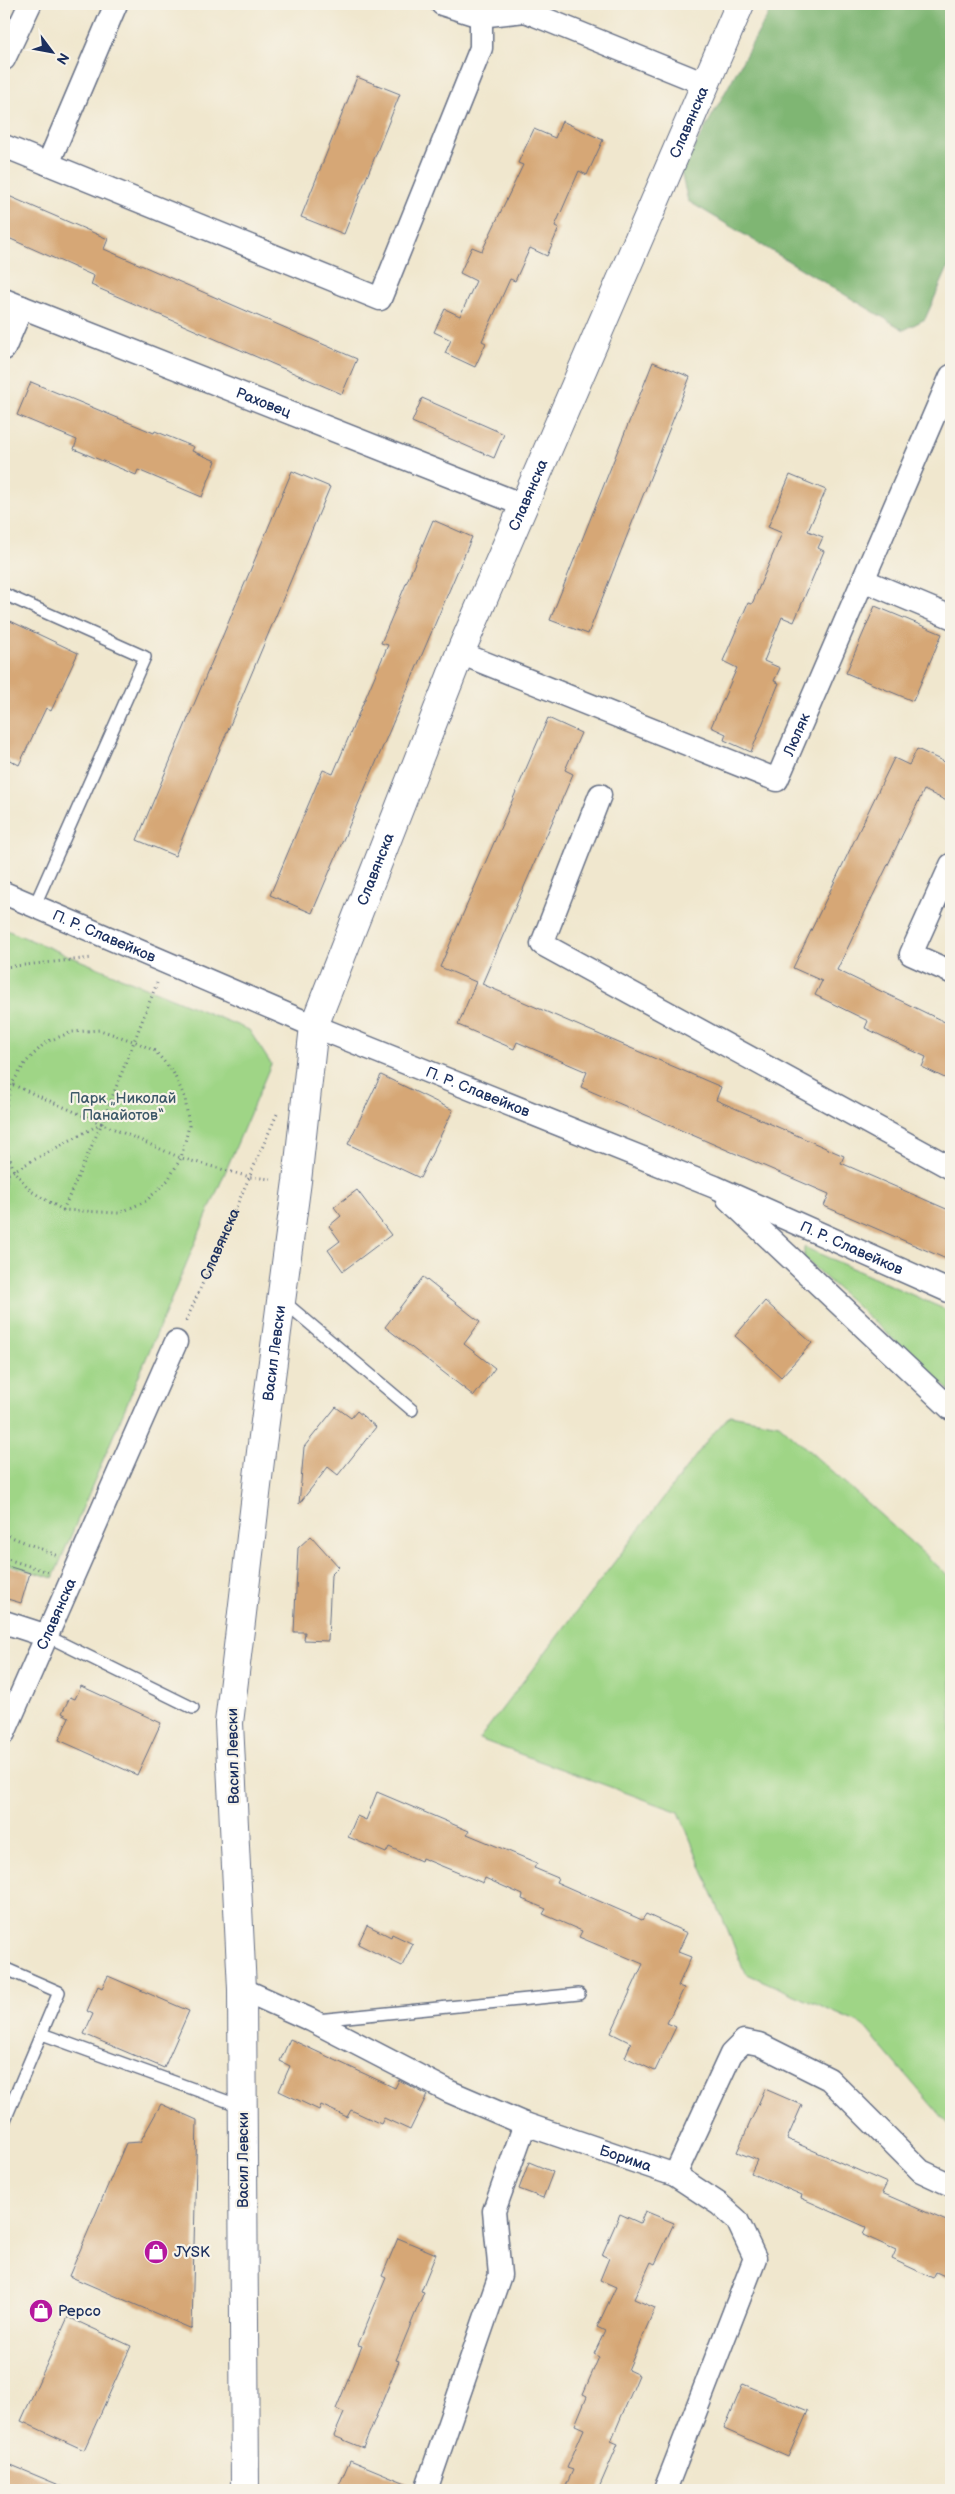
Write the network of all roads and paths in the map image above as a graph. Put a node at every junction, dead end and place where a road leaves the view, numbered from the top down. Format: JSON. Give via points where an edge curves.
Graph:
{"nodes":[{"id":1,"x":30,"y":4,"type":"edge"},
{"id":2,"x":116,"y":4,"type":"edge"},
{"id":3,"x":442,"y":4,"type":"edge"},
{"id":4,"x":740,"y":4,"type":"edge"},
{"id":5,"x":480,"y":10,"type":"edge"},
{"id":6,"x":4,"y":59,"type":"edge"},
{"id":7,"x":705,"y":84,"type":"junction"},
{"id":8,"x":4,"y":146,"type":"edge"},
{"id":9,"x":48,"y":164,"type":"junction"},
{"id":10,"x":13,"y":303,"type":"edge"},
{"id":11,"x":4,"y":349,"type":"edge"},
{"id":12,"x":951,"y":376,"type":"edge"},
{"id":13,"x":522,"y":505,"type":"junction"},
{"id":14,"x":863,"y":580,"type":"junction"},
{"id":15,"x":4,"y":594,"type":"edge"},
{"id":16,"x":951,"y":617,"type":"edge"},
{"id":17,"x":460,"y":653,"type":"junction"},
{"id":18,"x":600,"y":795,"type":"dead end"},
{"id":19,"x":951,"y":865,"type":"edge"},
{"id":20,"x":4,"y":893,"type":"edge"},
{"id":21,"x":34,"y":907,"type":"junction"},
{"id":22,"x":102,"y":958,"type":"dead end"},
{"id":23,"x":164,"y":963,"type":"junction"},
{"id":24,"x":4,"y":967,"type":"edge"},
{"id":25,"x":951,"y":972,"type":"edge"},
{"id":26,"x":314,"y":1026,"type":"junction"},
{"id":27,"x":136,"y":1042,"type":"junction"},
{"id":28,"x":4,"y":1081,"type":"edge"},
{"id":29,"x":11,"y":1084,"type":"junction"},
{"id":30,"x":280,"y":1106,"type":"dead end"},
{"id":31,"x":102,"y":1124,"type":"junction"},
{"id":32,"x":4,"y":1135,"type":"edge"},
{"id":33,"x":4,"y":1142,"type":"edge"},
{"id":34,"x":181,"y":1158,"type":"junction"},
{"id":35,"x":951,"y":1168,"type":"edge"},
{"id":36,"x":14,"y":1171,"type":"junction"},
{"id":37,"x":4,"y":1176,"type":"edge"},
{"id":38,"x":250,"y":1178,"type":"junction"},
{"id":39,"x":297,"y":1181,"type":"junction"},
{"id":40,"x":715,"y":1186,"type":"junction"},
{"id":41,"x":62,"y":1210,"type":"junction"},
{"id":42,"x":951,"y":1292,"type":"edge"},
{"id":43,"x":281,"y":1299,"type":"junction"},
{"id":44,"x":176,"y":1342,"type":"joint"},
{"id":45,"x":951,"y":1409,"type":"edge"},
{"id":46,"x":412,"y":1410,"type":"dead end"},
{"id":47,"x":4,"y":1534,"type":"edge"},
{"id":48,"x":4,"y":1558,"type":"edge"},
{"id":49,"x":75,"y":1571,"type":"junction"},
{"id":50,"x":4,"y":1622,"type":"edge"},
{"id":51,"x":46,"y":1636,"type":"junction"},
{"id":52,"x":193,"y":1708,"type":"dead end"},
{"id":53,"x":4,"y":1733,"type":"edge"},
{"id":54,"x":4,"y":1968,"type":"edge"},
{"id":55,"x":242,"y":1989,"type":"junction"},
{"id":56,"x":579,"y":1994,"type":"dead end"},
{"id":57,"x":311,"y":2020,"type":"junction"},
{"id":58,"x":42,"y":2034,"type":"junction"},
{"id":59,"x":243,"y":2107,"type":"junction"},
{"id":60,"x":4,"y":2122,"type":"edge"},
{"id":61,"x":525,"y":2124,"type":"junction"},
{"id":62,"x":674,"y":2175,"type":"junction"},
{"id":63,"x":951,"y":2185,"type":"edge"},
{"id":64,"x":245,"y":2490,"type":"edge"},
{"id":65,"x":426,"y":2490,"type":"edge"},
{"id":66,"x":665,"y":2490,"type":"edge"}],
"edges":[{"from":1,"to":6,"type":"street"},
{"from":2,"to":9,"type":"street"},
{"from":3,"to":5,"type":"street"},
{"from":4,"to":7,"type":"street","name":"Славянска"},
{"from":5,"to":7,"type":"street","via":[[525,12]]},
{"from":5,"to":9,"type":"street","via":[[481,48],[380,299]]},
{"from":7,"to":13,"type":"street","name":"Славянска"},
{"from":8,"to":9,"type":"street"},
{"from":10,"to":11,"type":"street"},
{"from":10,"to":13,"type":"street","name":"Раховец"},
{"from":12,"to":14,"type":"street","name":"Люляк"},
{"from":13,"to":17,"type":"street","name":"Славянска"},
{"from":14,"to":16,"type":"street"},
{"from":14,"to":17,"type":"street","name":"Люляк","via":[[777,780]]},
{"from":15,"to":21,"type":"lane","via":[[145,658]]},
{"from":17,"to":26,"type":"street","name":"Славянска"},
{"from":18,"to":35,"type":"street","via":[[542,944]]},
{"from":19,"to":25,"type":"street","via":[[911,954]]},
{"from":20,"to":21,"type":"street","name":"П. Р. Славейков"},
{"from":21,"to":23,"type":"street","name":"П. Р. Славейков"},
{"from":22,"to":24,"type":"path"},
{"from":23,"to":26,"type":"street","name":"П. Р. Славейков"},
{"from":23,"to":27,"type":"path"},
{"from":26,"to":39,"type":"street","name":"Васил Левски"},
{"from":26,"to":40,"type":"street","name":"П. Р. Славейков"},
{"from":27,"to":29,"type":"path","via":[[100,1030],[72,1032],[46,1042],[26,1062]]},
{"from":27,"to":31,"type":"path"},
{"from":27,"to":34,"type":"path","via":[[155,1051],[173,1072],[185,1098],[188,1126]]},
{"from":28,"to":29,"type":"path"},
{"from":29,"to":31,"type":"path"},
{"from":29,"to":32,"type":"path"},
{"from":30,"to":38,"type":"path","name":"Славянска"},
{"from":31,"to":34,"type":"path"},
{"from":31,"to":36,"type":"path"},
{"from":31,"to":41,"type":"path"},
{"from":33,"to":36,"type":"path"},
{"from":34,"to":38,"type":"path"},
{"from":34,"to":41,"type":"path","via":[[168,1180],[146,1201],[119,1213]]},
{"from":36,"to":37,"type":"path"},
{"from":36,"to":41,"type":"path","via":[[31,1191]]},
{"from":38,"to":39,"type":"path"},
{"from":38,"to":44,"type":"path","name":"Славянска"},
{"from":39,"to":43,"type":"street","name":"Васил Левски"},
{"from":40,"to":42,"type":"street","name":"П. Р. Славейков"},
{"from":40,"to":45,"type":"street"},
{"from":43,"to":46,"type":"lane"},
{"from":43,"to":55,"type":"street","name":"Васил Левски","via":[[229,1724]]},
{"from":44,"to":49,"type":"street","name":"Славянска"},
{"from":47,"to":49,"type":"path"},
{"from":48,"to":49,"type":"path"},
{"from":49,"to":51,"type":"street","name":"Славянска"},
{"from":50,"to":51,"type":"street"},
{"from":51,"to":52,"type":"lane"},
{"from":51,"to":53,"type":"street","name":"Славянска"},
{"from":54,"to":58,"type":"lane","via":[[59,1992]]},
{"from":55,"to":57,"type":"street","name":"Борима"},
{"from":55,"to":59,"type":"street","name":"Васил Левски"},
{"from":56,"to":57,"type":"lane"},
{"from":57,"to":61,"type":"street","name":"Борима","via":[[448,2091]]},
{"from":58,"to":59,"type":"lane"},
{"from":58,"to":60,"type":"lane"},
{"from":59,"to":64,"type":"street","name":"Васил Левски"},
{"from":61,"to":62,"type":"street","name":"Борима"},
{"from":61,"to":65,"type":"street","via":[[494,2211],[500,2275]]},
{"from":62,"to":63,"type":"street","via":[[730,2054],[744,2041],[759,2044],[829,2079],[921,2171]]},
{"from":62,"to":66,"type":"street","name":"Борима","via":[[719,2204],[737,2220],[755,2258]]}]}
